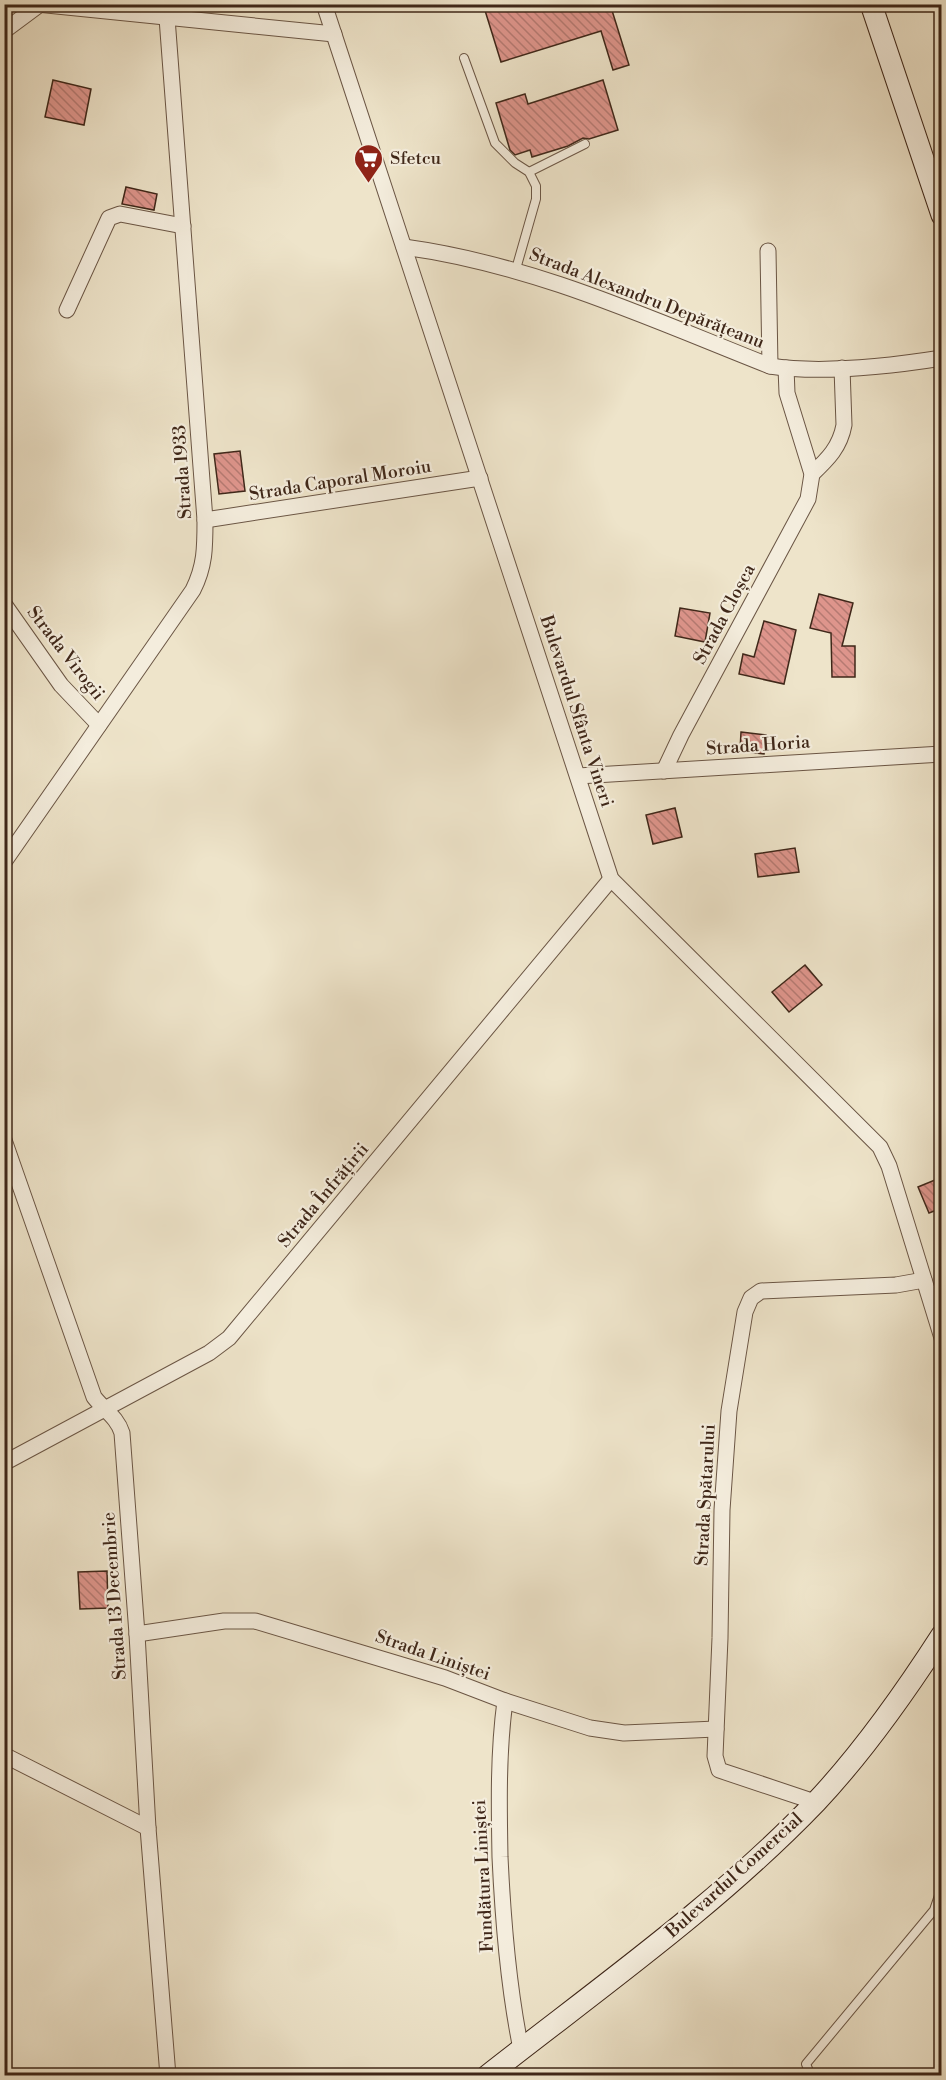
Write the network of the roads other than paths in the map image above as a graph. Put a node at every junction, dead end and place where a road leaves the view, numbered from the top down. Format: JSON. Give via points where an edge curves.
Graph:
{"nodes":[{"id":1,"x":324,"y":4,"type":"edge"},
{"id":2,"x":871,"y":4,"type":"edge"},
{"id":3,"x":38,"y":5,"type":"edge"},
{"id":4,"x":169,"y":11,"type":"edge"},
{"id":5,"x":4,"y":31,"type":"edge"},
{"id":6,"x":333,"y":34,"type":"junction"},
{"id":7,"x":464,"y":58,"type":"dead end"},
{"id":8,"x":585,"y":144,"type":"dead end"},
{"id":9,"x":529,"y":172,"type":"junction"},
{"id":10,"x":942,"y":215,"type":"edge"},
{"id":11,"x":183,"y":226,"type":"junction"},
{"id":12,"x":404,"y":247,"type":"junction"},
{"id":13,"x":768,"y":251,"type":"dead end"},
{"id":14,"x":516,"y":269,"type":"junction"},
{"id":15,"x":67,"y":310,"type":"dead end"},
{"id":16,"x":942,"y":358,"type":"edge"},
{"id":17,"x":770,"y":366,"type":"junction"},
{"id":18,"x":786,"y":368,"type":"junction"},
{"id":19,"x":842,"y":368,"type":"junction"},
{"id":20,"x":812,"y":474,"type":"junction"},
{"id":21,"x":480,"y":478,"type":"junction"},
{"id":22,"x":205,"y":520,"type":"junction"},
{"id":23,"x":4,"y":604,"type":"edge"},
{"id":24,"x":99,"y":725,"type":"junction"},
{"id":25,"x":942,"y":754,"type":"edge"},
{"id":26,"x":664,"y":771,"type":"junction"},
{"id":27,"x":578,"y":776,"type":"junction"},
{"id":28,"x":4,"y":862,"type":"edge"},
{"id":29,"x":611,"y":879,"type":"junction"},
{"id":30,"x":4,"y":1140,"type":"edge"},
{"id":31,"x":924,"y":1280,"type":"junction"},
{"id":32,"x":942,"y":1338,"type":"edge"},
{"id":33,"x":102,"y":1409,"type":"junction"},
{"id":34,"x":4,"y":1463,"type":"edge"},
{"id":35,"x":137,"y":1634,"type":"junction"},
{"id":36,"x":942,"y":1635,"type":"edge"},
{"id":37,"x":505,"y":1701,"type":"junction"},
{"id":38,"x":716,"y":1730,"type":"junction"},
{"id":39,"x":4,"y":1755,"type":"edge"},
{"id":40,"x":815,"y":1802,"type":"junction"},
{"id":41,"x":148,"y":1828,"type":"junction"},
{"id":42,"x":942,"y":1887,"type":"edge"},
{"id":43,"x":521,"y":2049,"type":"junction"},
{"id":44,"x":168,"y":2076,"type":"edge"},
{"id":45,"x":487,"y":2076,"type":"edge"},
{"id":46,"x":811,"y":2076,"type":"edge"}],
"edges":[{"from":1,"to":6,"type":"street","name":"Bulevardul Sfânta Vineri"},
{"from":2,"to":10,"type":"main road"},
{"from":3,"to":4,"type":"street"},
{"from":3,"to":5,"type":"street"},
{"from":4,"to":6,"type":"street"},
{"from":4,"to":11,"type":"street","name":"Strada 1933"},
{"from":6,"to":12,"type":"street","name":"Bulevardul Sfânta Vineri"},
{"from":7,"to":9,"type":"lane","via":[[495,143]]},
{"from":8,"to":9,"type":"lane"},
{"from":9,"to":14,"type":"lane","via":[[537,199]]},
{"from":11,"to":15,"type":"street","via":[[120,214],[110,218]]},
{"from":11,"to":22,"type":"street","name":"Strada 1933"},
{"from":12,"to":14,"type":"street","name":"Strada Alexandru Depărățeanu"},
{"from":12,"to":21,"type":"street","name":"Bulevardul Sfânta Vineri"},
{"from":13,"to":17,"type":"street","name":"Strada Alexandru Depărățeanu"},
{"from":14,"to":17,"type":"street","name":"Strada Alexandru Depărățeanu","via":[[598,297]]},
{"from":16,"to":19,"type":"street","name":"Strada Alexandru Depărățeanu"},
{"from":17,"to":18,"type":"street","name":"Strada Alexandru Depărățeanu"},
{"from":18,"to":19,"type":"street","name":"Strada Alexandru Depărățeanu"},
{"from":18,"to":20,"type":"street","name":"Strada Cloșca","via":[[787,393]]},
{"from":19,"to":20,"type":"street","via":[[843,433],[830,457]]},
{"from":20,"to":26,"type":"street","name":"Strada Cloșca","via":[[808,499]]},
{"from":21,"to":22,"type":"street","name":"Strada Caporal Moroiu"},
{"from":21,"to":27,"type":"street","name":"Bulevardul Sfânta Vineri"},
{"from":22,"to":24,"type":"street","name":"Strada 1933","via":[[202,572],[193,590]]},
{"from":23,"to":24,"type":"street","name":"Strada Virogii","via":[[61,685]]},
{"from":24,"to":28,"type":"street","name":"Strada 1933"},
{"from":25,"to":26,"type":"street","name":"Strada Horia"},
{"from":26,"to":27,"type":"street","name":"Strada Horia"},
{"from":27,"to":29,"type":"street","name":"Bulevardul Sfânta Vineri"},
{"from":29,"to":31,"type":"street","name":"Bulevardul Sfânta Vineri","via":[[880,1147]]},
{"from":29,"to":33,"type":"street","name":"Strada Înfrățirii","via":[[229,1338],[209,1353]]},
{"from":30,"to":33,"type":"street","name":"Strada 13 Decembrie","via":[[94,1397]]},
{"from":31,"to":32,"type":"street","name":"Bulevardul Sfânta Vineri"},
{"from":31,"to":38,"type":"street","name":"Strada Spătarului","via":[[896,1285],[777,1289],[751,1298],[745,1312],[729,1411]]},
{"from":33,"to":34,"type":"street","name":"Strada Înfrățirii"},
{"from":33,"to":35,"type":"street","name":"Strada 13 Decembrie","via":[[113,1415],[123,1432]]},
{"from":35,"to":37,"type":"street","name":"Strada Liniștei","via":[[224,1621],[255,1621],[400,1663]]},
{"from":35,"to":41,"type":"street","name":"Strada 13 Decembrie"},
{"from":36,"to":40,"type":"main road","name":"Bulevardul Comercial","via":[[874,1734]]},
{"from":37,"to":38,"type":"street","name":"Strada Liniștei","via":[[601,1730]]},
{"from":37,"to":43,"type":"street","name":"Fundătura Liniștei","via":[[498,1792],[501,1890],[511,2001]]},
{"from":38,"to":40,"type":"street","name":"Strada Spătarului","via":[[718,1770]]},
{"from":39,"to":41,"type":"street"},
{"from":40,"to":43,"type":"main road","name":"Bulevardul Comercial","via":[[711,1901]]},
{"from":41,"to":44,"type":"street","name":"Strada 13 Decembrie"},
{"from":42,"to":46,"type":"lane","via":[[934,1910],[806,2064]]},
{"from":43,"to":45,"type":"main road","name":"Bulevardul Comercial"}]}
